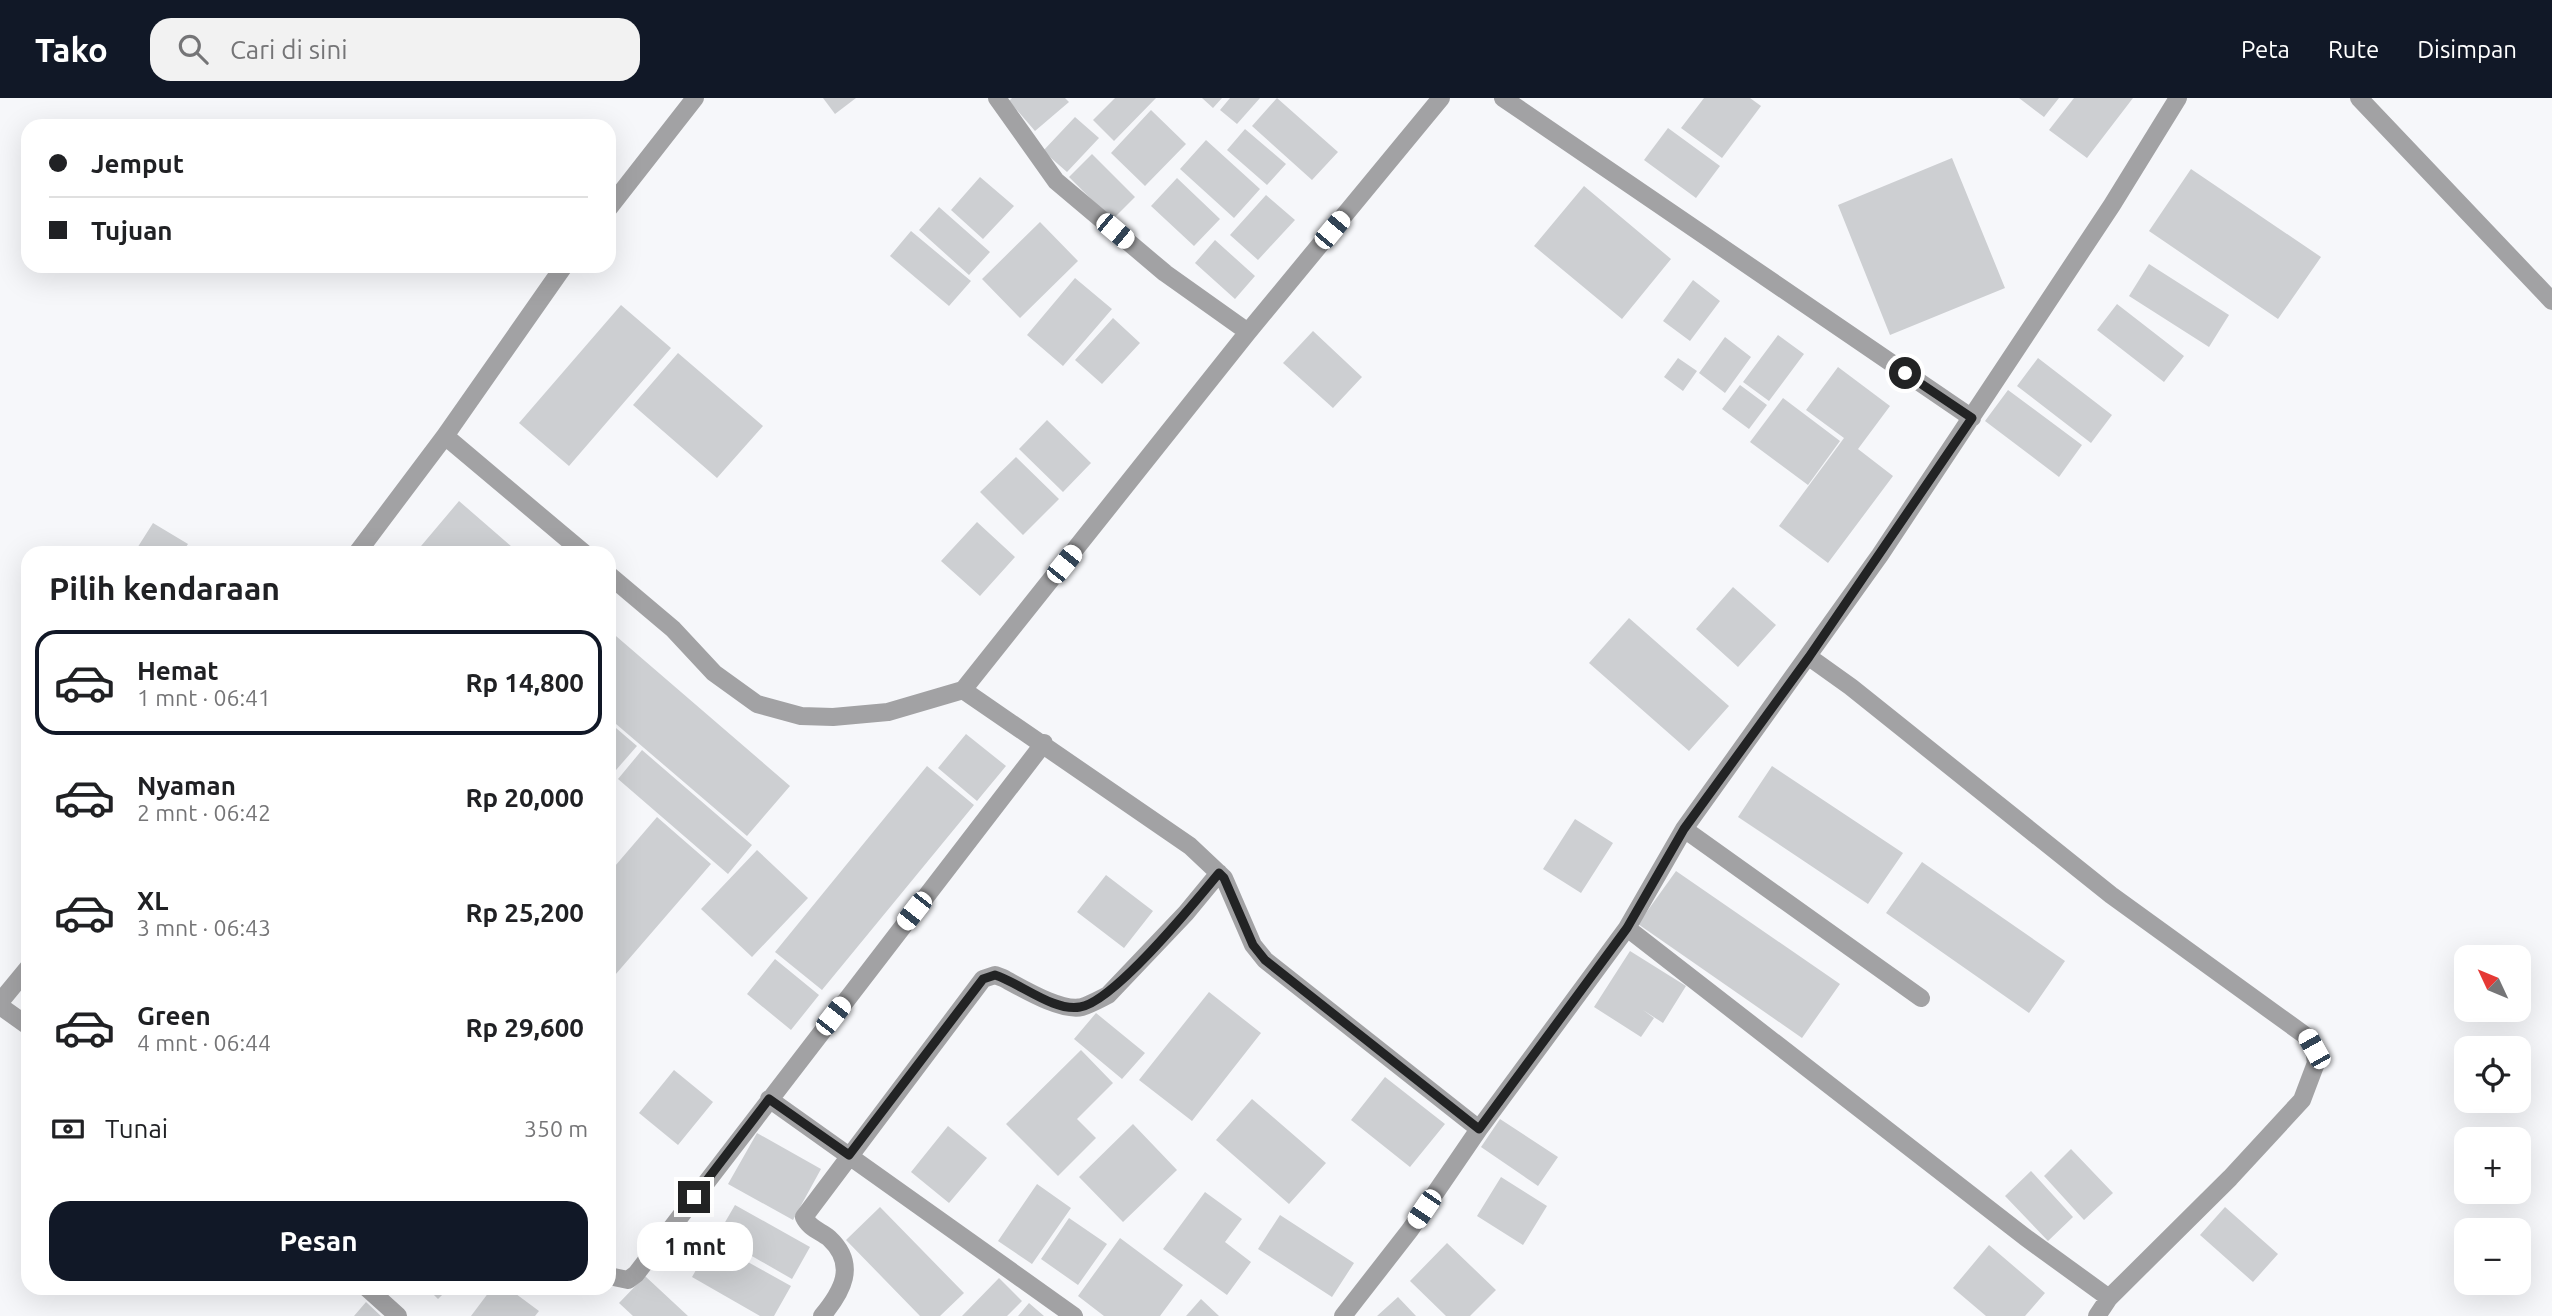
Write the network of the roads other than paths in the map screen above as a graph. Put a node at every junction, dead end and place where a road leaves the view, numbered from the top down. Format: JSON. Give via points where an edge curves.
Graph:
{"nodes":[{"id":1,"x":695,"y":98,"type":"edge"},
{"id":2,"x":996,"y":98,"type":"edge"},
{"id":3,"x":1441,"y":98,"type":"edge"},
{"id":4,"x":1503,"y":98,"type":"edge"},
{"id":5,"x":2178,"y":98,"type":"edge"},
{"id":6,"x":2359,"y":98,"type":"edge"},
{"id":7,"x":616,"y":199,"type":"edge"},
{"id":8,"x":559,"y":273,"type":"edge"},
{"id":9,"x":2552,"y":301,"type":"edge"},
{"id":10,"x":1248,"y":332,"type":"junction"},
{"id":11,"x":1972,"y":418,"type":"junction"},
{"id":12,"x":445,"y":436,"type":"junction"},
{"id":13,"x":362,"y":546,"type":"edge"},
{"id":14,"x":575,"y":546,"type":"edge"},
{"id":15,"x":616,"y":581,"type":"edge"},
{"id":16,"x":1809,"y":657,"type":"junction"},
{"id":17,"x":964,"y":690,"type":"junction"},
{"id":18,"x":1044,"y":743,"type":"junction"},
{"id":19,"x":1684,"y":829,"type":"junction"},
{"id":20,"x":1219,"y":873,"type":"junction"},
{"id":21,"x":1627,"y":928,"type":"junction"},
{"id":22,"x":21,"y":977,"type":"edge"},
{"id":23,"x":1922,"y":998,"type":"dead end"},
{"id":24,"x":0,"y":1004,"type":"edge"},
{"id":25,"x":21,"y":1020,"type":"edge"},
{"id":26,"x":769,"y":1099,"type":"junction"},
{"id":27,"x":1479,"y":1129,"type":"junction"},
{"id":28,"x":849,"y":1155,"type":"junction"},
{"id":29,"x":616,"y":1277,"type":"edge"},
{"id":30,"x":375,"y":1295,"type":"edge"},
{"id":31,"x":2109,"y":1298,"type":"junction"},
{"id":32,"x":398,"y":1316,"type":"edge"},
{"id":33,"x":822,"y":1316,"type":"edge"},
{"id":34,"x":1074,"y":1316,"type":"edge"},
{"id":35,"x":1343,"y":1316,"type":"edge"},
{"id":36,"x":2097,"y":1316,"type":"edge"}],
"edges":[{"from":1,"to":7,"type":"street"},
{"from":2,"to":10,"type":"street","via":[[1056,181],[1166,273]]},
{"from":3,"to":10,"type":"street"},
{"from":4,"to":11,"type":"street"},
{"from":5,"to":11,"type":"street"},
{"from":6,"to":9,"type":"street"},
{"from":8,"to":12,"type":"street"},
{"from":10,"to":17,"type":"street"},
{"from":11,"to":16,"type":"street"},
{"from":12,"to":13,"type":"street"},
{"from":12,"to":14,"type":"street"},
{"from":15,"to":17,"type":"street","via":[[673,629],[714,673],[757,704],[801,716],[832,717],[888,712]]},
{"from":16,"to":19,"type":"street"},
{"from":16,"to":31,"type":"street","via":[[2111,895],[2306,1035],[2314,1049],[2316,1063],[2302,1100]]},
{"from":17,"to":18,"type":"street"},
{"from":18,"to":20,"type":"street","via":[[1190,846]]},
{"from":18,"to":26,"type":"street"},
{"from":19,"to":21,"type":"street"},
{"from":19,"to":23,"type":"street"},
{"from":20,"to":27,"type":"street","via":[[1253,945],[1265,960]]},
{"from":20,"to":28,"type":"street","via":[[1108,995],[1094,1002],[1080,1008],[1056,1004],[995,975],[983,979]]},
{"from":21,"to":27,"type":"street"},
{"from":21,"to":31,"type":"street"},
{"from":22,"to":24,"type":"street"},
{"from":24,"to":25,"type":"street"},
{"from":26,"to":28,"type":"street"},
{"from":26,"to":29,"type":"street","via":[[636,1274],[628,1280]]},
{"from":27,"to":35,"type":"street","via":[[1410,1230]]},
{"from":28,"to":33,"type":"street","via":[[804,1217],[836,1247],[846,1273],[837,1298]]},
{"from":28,"to":34,"type":"street"},
{"from":30,"to":32,"type":"street"},
{"from":31,"to":36,"type":"street"}]}
